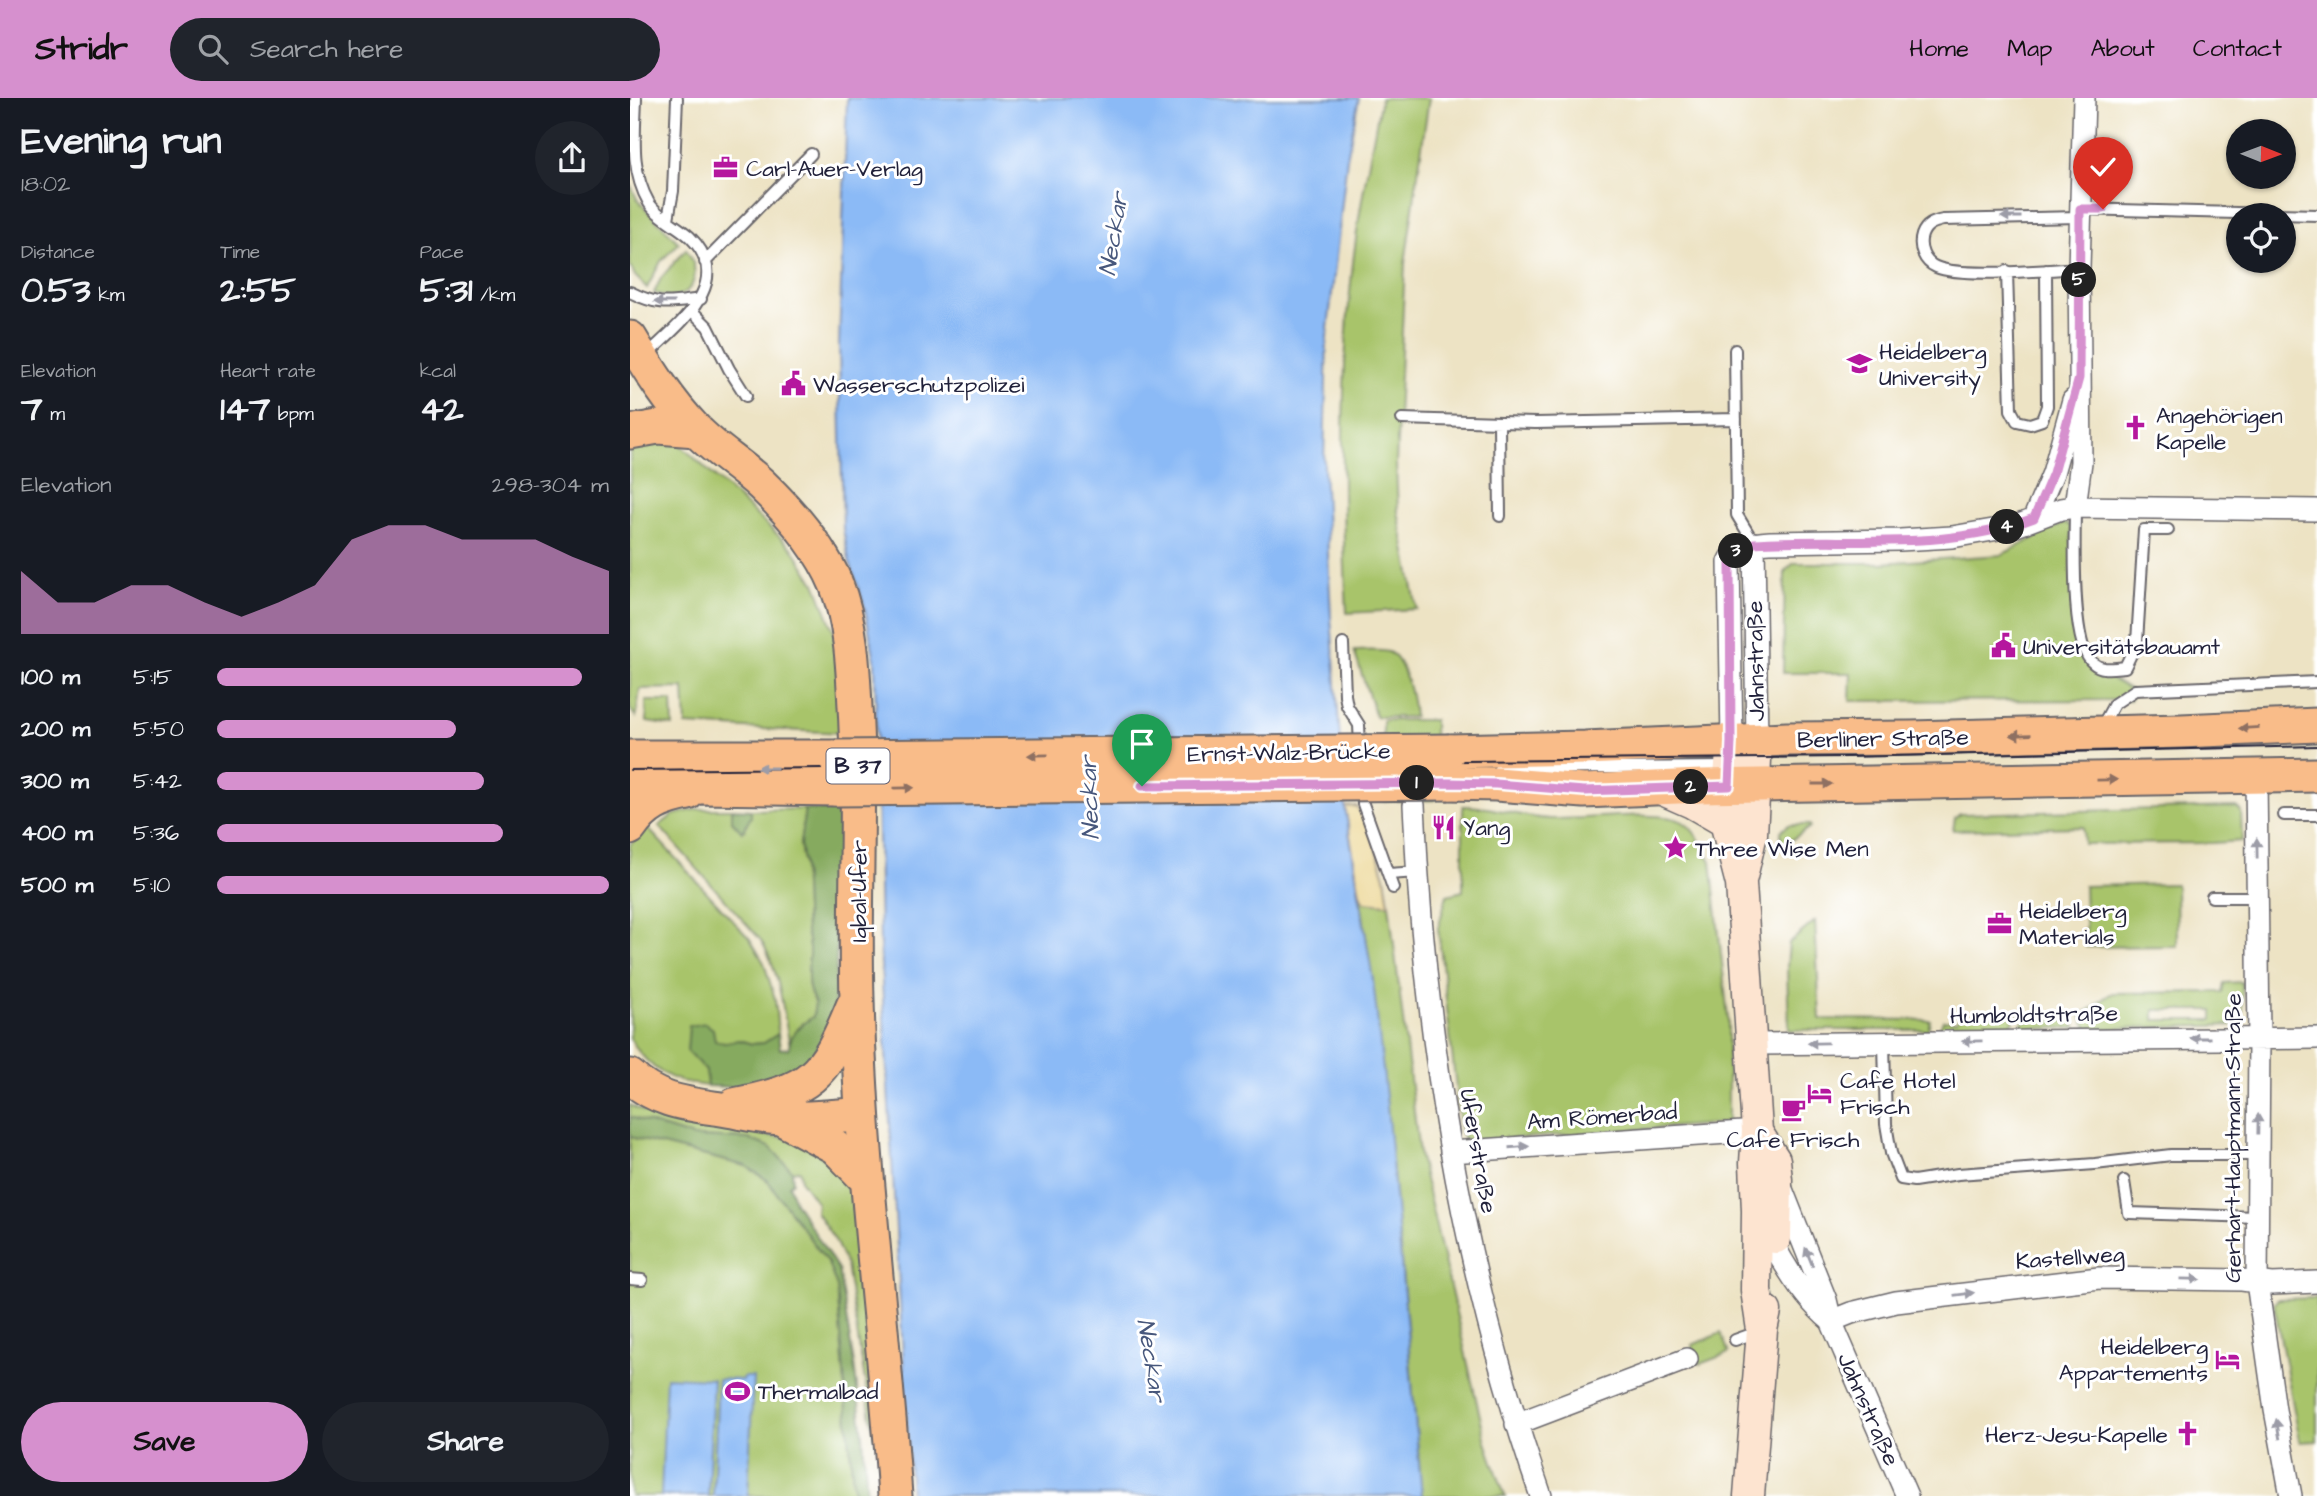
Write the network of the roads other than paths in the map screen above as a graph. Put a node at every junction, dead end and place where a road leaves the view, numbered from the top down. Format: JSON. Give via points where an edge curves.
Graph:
{"nodes":[{"id":1,"x":636,"y":98,"type":"edge"},
{"id":2,"x":677,"y":98,"type":"edge"},
{"id":3,"x":2084,"y":98,"type":"edge"},
{"id":4,"x":811,"y":154,"type":"dead end"},
{"id":5,"x":2079,"y":213,"type":"junction"},
{"id":6,"x":2317,"y":215,"type":"edge"},
{"id":7,"x":668,"y":219,"type":"junction"},
{"id":8,"x":705,"y":262,"type":"junction"},
{"id":9,"x":2079,"y":268,"type":"junction"},
{"id":10,"x":2046,"y":270,"type":"junction"},
{"id":11,"x":2007,"y":271,"type":"junction"},
{"id":12,"x":630,"y":292,"type":"edge"},
{"id":13,"x":701,"y":299,"type":"junction"},
{"id":14,"x":692,"y":312,"type":"junction"},
{"id":15,"x":1735,"y":350,"type":"dead end"},
{"id":16,"x":633,"y":358,"type":"edge"},
{"id":17,"x":2079,"y":378,"type":"junction"},
{"id":18,"x":746,"y":396,"type":"dead end"},
{"id":19,"x":1402,"y":419,"type":"dead end"},
{"id":20,"x":1736,"y":419,"type":"junction"},
{"id":21,"x":1499,"y":423,"type":"junction"},
{"id":22,"x":696,"y":430,"type":"junction"},
{"id":23,"x":630,"y":432,"type":"edge"},
{"id":24,"x":2072,"y":445,"type":"junction"},
{"id":25,"x":2044,"y":494,"type":"junction"},
{"id":26,"x":2075,"y":507,"type":"junction"},
{"id":27,"x":2317,"y":510,"type":"edge"},
{"id":28,"x":1500,"y":516,"type":"dead end"},
{"id":29,"x":2034,"y":518,"type":"junction"},
{"id":30,"x":2168,"y":530,"type":"dead end"},
{"id":31,"x":1754,"y":543,"type":"junction"},
{"id":32,"x":1343,"y":644,"type":"dead end"},
{"id":33,"x":2317,"y":682,"type":"edge"},
{"id":34,"x":2317,"y":725,"type":"edge"},
{"id":35,"x":2100,"y":733,"type":"junction"},
{"id":36,"x":630,"y":736,"type":"edge"},
{"id":37,"x":630,"y":757,"type":"edge"},
{"id":38,"x":678,"y":762,"type":"junction"},
{"id":39,"x":1743,"y":763,"type":"junction"},
{"id":40,"x":1361,"y":764,"type":"dead end"},
{"id":41,"x":1449,"y":765,"type":"junction"},
{"id":42,"x":1489,"y":769,"type":"dead end"},
{"id":43,"x":835,"y":771,"type":"junction"},
{"id":44,"x":2317,"y":775,"type":"edge"},
{"id":45,"x":2256,"y":777,"type":"junction"},
{"id":46,"x":1361,"y":778,"type":"dead end"},
{"id":47,"x":630,"y":786,"type":"edge"},
{"id":48,"x":713,"y":787,"type":"junction"},
{"id":49,"x":1658,"y":788,"type":"junction"},
{"id":50,"x":1414,"y":805,"type":"dead end"},
{"id":51,"x":2317,"y":814,"type":"edge"},
{"id":52,"x":2284,"y":815,"type":"dead end"},
{"id":53,"x":1725,"y":822,"type":"junction"},
{"id":54,"x":630,"y":828,"type":"edge"},
{"id":55,"x":1417,"y":872,"type":"junction"},
{"id":56,"x":1389,"y":874,"type":"junction"},
{"id":57,"x":1741,"y":884,"type":"junction"},
{"id":58,"x":1393,"y":888,"type":"dead end"},
{"id":59,"x":2213,"y":897,"type":"dead end"},
{"id":60,"x":2257,"y":897,"type":"junction"},
{"id":61,"x":857,"y":996,"type":"junction"},
{"id":62,"x":2317,"y":1038,"type":"edge"},
{"id":63,"x":2259,"y":1039,"type":"junction"},
{"id":64,"x":1884,"y":1042,"type":"junction"},
{"id":65,"x":1752,"y":1044,"type":"junction"},
{"id":66,"x":630,"y":1076,"type":"edge"},
{"id":67,"x":785,"y":1105,"type":"junction"},
{"id":68,"x":861,"y":1105,"type":"junction"},
{"id":69,"x":1757,"y":1131,"type":"junction"},
{"id":70,"x":1451,"y":1152,"type":"junction"},
{"id":71,"x":2258,"y":1155,"type":"junction"},
{"id":72,"x":866,"y":1179,"type":"junction"},
{"id":73,"x":1777,"y":1180,"type":"junction"},
{"id":74,"x":2124,"y":1181,"type":"dead end"},
{"id":75,"x":1757,"y":1211,"type":"junction"},
{"id":76,"x":2257,"y":1217,"type":"junction"},
{"id":77,"x":1775,"y":1249,"type":"junction"},
{"id":78,"x":2257,"y":1282,"type":"junction"},
{"id":79,"x":2317,"y":1283,"type":"edge"},
{"id":80,"x":1831,"y":1321,"type":"junction"},
{"id":81,"x":1748,"y":1335,"type":"junction"},
{"id":82,"x":1687,"y":1359,"type":"dead end"},
{"id":83,"x":1516,"y":1424,"type":"junction"},
{"id":84,"x":895,"y":1496,"type":"edge"},
{"id":85,"x":1541,"y":1496,"type":"edge"},
{"id":86,"x":1749,"y":1496,"type":"edge"},
{"id":87,"x":1907,"y":1496,"type":"edge"},
{"id":88,"x":2291,"y":1496,"type":"edge"}],
"edges":[{"from":1,"to":7,"type":"lane","via":[[635,171],[650,204]]},
{"from":2,"to":7,"type":"lane"},
{"from":3,"to":5,"type":"street"},
{"from":4,"to":8,"type":"lane"},
{"from":5,"to":6,"type":"lane"},
{"from":5,"to":9,"type":"street"},
{"from":5,"to":11,"type":"lane","one_way":true,"via":[[1943,220],[1931,223],[1922,236],[1922,253],[1934,266]]},
{"from":7,"to":8,"type":"lane","via":[[691,239]]},
{"from":8,"to":13,"type":"lane","via":[[707,280]]},
{"from":9,"to":10,"type":"lane"},
{"from":9,"to":17,"type":"street"},
{"from":10,"to":11,"type":"lane"},
{"from":10,"to":11,"type":"lane","via":[[2047,406],[2042,420],[2030,424],[2017,421],[2011,410]]},
{"from":13,"to":12,"type":"lane","one_way":true,"via":[[662,304]]},
{"from":13,"to":14,"type":"lane"},
{"from":14,"to":16,"type":"lane"},
{"from":14,"to":18,"type":"lane","via":[[708,327]]},
{"from":15,"to":20,"type":"lane"},
{"from":16,"to":22,"type":"main road","name":"Iqbal-Ufer","number":"B 37"},
{"from":17,"to":24,"type":"street"},
{"from":17,"to":25,"type":"lane","via":[[2055,431],[2043,473]]},
{"from":19,"to":21,"type":"lane"},
{"from":20,"to":21,"type":"lane"},
{"from":20,"to":31,"type":"lane","via":[[1737,514]]},
{"from":21,"to":28,"type":"lane"},
{"from":22,"to":23,"type":"main road","via":[[658,427]]},
{"from":22,"to":61,"type":"main road","name":"Iqbal-Ufer","number":"B 37","via":[[789,514],[814,544],[837,586],[853,669],[858,743]]},
{"from":24,"to":25,"type":"street"},
{"from":24,"to":26,"type":"street"},
{"from":25,"to":29,"type":"street"},
{"from":26,"to":27,"type":"street"},
{"from":26,"to":29,"type":"street"},
{"from":26,"to":30,"type":"lane","via":[[2081,645],[2093,664],[2106,669],[2125,667],[2137,642],[2144,530]]},
{"from":29,"to":31,"type":"street","via":[[2016,526],[1952,537]]},
{"from":31,"to":39,"type":"street","name":"Jahnstraße","via":[[1733,553],[1730,562]]},
{"from":32,"to":40,"type":"lane","via":[[1345,695],[1359,725]]},
{"from":33,"to":35,"type":"lane","via":[[2135,690],[2115,704]]},
{"from":34,"to":35,"type":"main road","name":"Berliner Straße","one_way":true},
{"from":35,"to":39,"type":"main road","name":"Berliner Straße","one_way":true},
{"from":36,"to":38,"type":"main road"},
{"from":37,"to":38,"type":"main road"},
{"from":43,"to":38,"type":"main road","one_way":true},
{"from":39,"to":41,"type":"main road","name":"Berliner Straße","via":[[1586,748]]},
{"from":39,"to":42,"type":"lane"},
{"from":39,"to":45,"type":"main road","name":"Berliner Straße","one_way":true,"via":[[2044,785]]},
{"from":39,"to":49,"type":"main road","name":"Berliner Straße"},
{"from":39,"to":53,"type":"street","name":"Jahnstraße"},
{"from":39,"to":57,"type":"street","name":"Jahnstraße","via":[[1752,834]]},
{"from":41,"to":43,"type":"main road","name":"Ernst-Walz-Brücke","bridge":true},
{"from":41,"to":49,"type":"main road","name":"Berliner Straße","via":[[1496,784],[1584,791]]},
{"from":43,"to":48,"type":"main road","via":[[787,782]]},
{"from":44,"to":45,"type":"main road","name":"Berliner Straße"},
{"from":60,"to":45,"type":"street","name":"Gerhart-Hauptmann-Straße","one_way":true},
{"from":46,"to":56,"type":"lane","via":[[1363,804]]},
{"from":47,"to":48,"type":"main road"},
{"from":48,"to":54,"type":"main road","via":[[661,799]]},
{"from":49,"to":53,"type":"street"},
{"from":50,"to":55,"type":"street","name":"Uferstraße"},
{"from":51,"to":52,"type":"lane"},
{"from":53,"to":57,"type":"street","name":"Jahnstraße"},
{"from":55,"to":56,"type":"lane"},
{"from":55,"to":70,"type":"street","name":"Uferstraße","via":[[1427,990]]},
{"from":56,"to":58,"type":"lane"},
{"from":57,"to":65,"type":"street","name":"Jahnstraße"},
{"from":59,"to":60,"type":"lane"},
{"from":60,"to":63,"type":"street","name":"Gerhart-Hauptmann-Straße"},
{"from":61,"to":67,"type":"main road","via":[[828,1060]]},
{"from":61,"to":68,"type":"main road","name":"Iqbal-Ufer","number":"B 37"},
{"from":62,"to":63,"type":"street","name":"Humboldtstraße"},
{"from":63,"to":64,"type":"street","name":"Humboldtstraße","one_way":true},
{"from":71,"to":63,"type":"street","name":"Gerhart-Hauptmann-Straße","one_way":true},
{"from":64,"to":65,"type":"street","name":"Humboldtstraße","one_way":true},
{"from":64,"to":71,"type":"lane","via":[[1886,1124],[1901,1179],[2171,1154]]},
{"from":65,"to":69,"type":"street","name":"Jahnstraße"},
{"from":66,"to":67,"type":"main road","via":[[667,1099],[718,1109]]},
{"from":67,"to":68,"type":"main road","via":[[815,1089]]},
{"from":67,"to":72,"type":"main road"},
{"from":68,"to":72,"type":"main road","name":"Iqbal-Ufer","number":"B 37"},
{"from":70,"to":69,"type":"street","name":"Am Römerbad","one_way":true},
{"from":69,"to":73,"type":"street","name":"Jahnstraße","via":[[1775,1160]]},
{"from":69,"to":75,"type":"street","name":"Jahnstraße"},
{"from":70,"to":83,"type":"street","name":"Uferstraße","via":[[1488,1325]]},
{"from":71,"to":76,"type":"street","name":"Gerhart-Hauptmann-Straße"},
{"from":72,"to":84,"type":"main road","name":"Iqbal-Ufer","number":"B 37"},
{"from":73,"to":77,"type":"street","name":"Jahnstraße"},
{"from":80,"to":73,"type":"street","name":"Jahnstraße","one_way":true},
{"from":74,"to":76,"type":"lane","via":[[2129,1213]]},
{"from":75,"to":77,"type":"street","name":"Jahnstraße"},
{"from":75,"to":81,"type":"street","via":[[1756,1290]]},
{"from":76,"to":78,"type":"street","name":"Gerhart-Hauptmann-Straße"},
{"from":77,"to":80,"type":"street","name":"Jahnstraße","via":[[1816,1309]]},
{"from":77,"to":81,"type":"street"},
{"from":78,"to":79,"type":"street","name":"Kastellweg"},
{"from":80,"to":78,"type":"street","name":"Kastellweg","one_way":true,"via":[[1896,1302],[2099,1278]]},
{"from":88,"to":78,"type":"street","name":"Gerhart-Hauptmann-Straße","one_way":true},
{"from":80,"to":87,"type":"street","name":"Jahnstraße"},
{"from":81,"to":86,"type":"street"},
{"from":82,"to":83,"type":"street"},
{"from":83,"to":85,"type":"street","name":"Uferstraße"}]}
